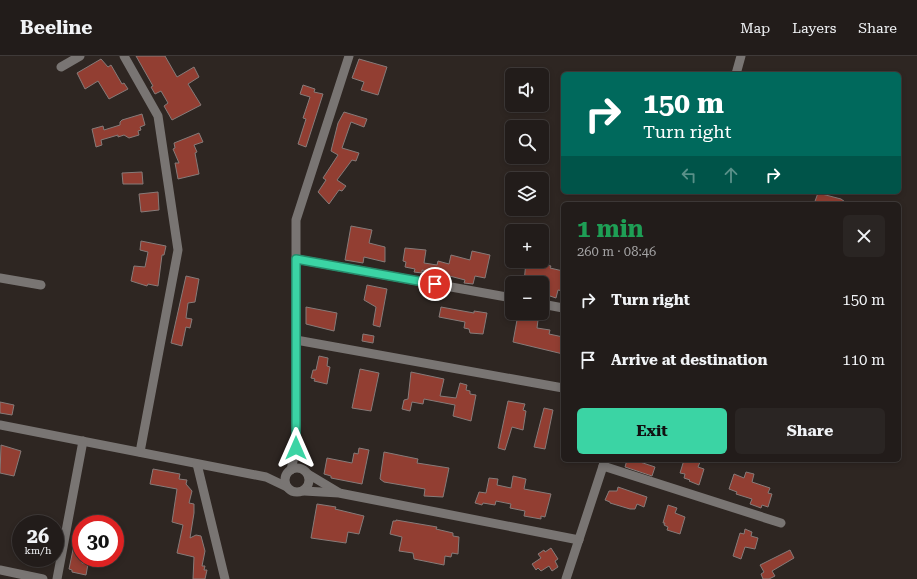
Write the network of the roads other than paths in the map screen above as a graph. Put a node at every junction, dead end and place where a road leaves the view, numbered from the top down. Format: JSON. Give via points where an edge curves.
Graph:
{"nodes":[{"id":1,"x":80,"y":56,"type":"edge"},
{"id":2,"x":124,"y":56,"type":"edge"},
{"id":3,"x":349,"y":56,"type":"edge"},
{"id":4,"x":741,"y":56,"type":"edge"},
{"id":5,"x":61,"y":66,"type":"dead end"},
{"id":6,"x":737,"y":72,"type":"edge"},
{"id":7,"x":296,"y":259,"type":"junction"},
{"id":8,"x":0,"y":278,"type":"edge"},
{"id":9,"x":41,"y":285,"type":"dead end"},
{"id":10,"x":505,"y":297,"type":"edge"},
{"id":11,"x":549,"y":305,"type":"edge"},
{"id":12,"x":561,"y":308,"type":"edge"},
{"id":13,"x":296,"y":340,"type":"junction"},
{"id":14,"x":561,"y":388,"type":"edge"},
{"id":15,"x":0,"y":425,"type":"edge"},
{"id":16,"x":83,"y":441,"type":"junction"},
{"id":17,"x":296,"y":448,"type":"junction"},
{"id":18,"x":140,"y":452,"type":"junction"},
{"id":19,"x":604,"y":463,"type":"edge"},
{"id":20,"x":197,"y":464,"type":"junction"},
{"id":21,"x":305,"y":472,"type":"junction"},
{"id":22,"x":289,"y":473,"type":"junction"},
{"id":23,"x":266,"y":477,"type":"junction"},
{"id":24,"x":287,"y":487,"type":"junction"},
{"id":25,"x":304,"y":491,"type":"junction"},
{"id":26,"x":339,"y":493,"type":"junction"},
{"id":27,"x":781,"y":523,"type":"dead end"},
{"id":28,"x":579,"y":540,"type":"junction"},
{"id":29,"x":0,"y":570,"type":"edge"},
{"id":30,"x":43,"y":579,"type":"edge"},
{"id":31,"x":58,"y":579,"type":"edge"},
{"id":32,"x":225,"y":579,"type":"edge"},
{"id":33,"x":566,"y":579,"type":"edge"}],
"edges":[{"from":1,"to":5,"type":"street"},
{"from":2,"to":18,"type":"street","via":[[158,116],[178,250]]},
{"from":3,"to":7,"type":"street","via":[[296,220]]},
{"from":4,"to":6,"type":"street"},
{"from":7,"to":10,"type":"street"},
{"from":7,"to":13,"type":"street"},
{"from":8,"to":9,"type":"street"},
{"from":11,"to":12,"type":"street"},
{"from":13,"to":14,"type":"street"},
{"from":13,"to":17,"type":"street"},
{"from":15,"to":16,"type":"street"},
{"from":16,"to":18,"type":"street"},
{"from":16,"to":31,"type":"street"},
{"from":17,"to":21,"type":"street"},
{"from":17,"to":22,"type":"street"},
{"from":18,"to":20,"type":"street"},
{"from":19,"to":27,"type":"street"},
{"from":19,"to":28,"type":"street"},
{"from":20,"to":23,"type":"street"},
{"from":20,"to":32,"type":"street"},
{"from":21,"to":22,"type":"street"},
{"from":21,"to":25,"type":"street","via":[[309,483]]},
{"from":21,"to":26,"type":"street"},
{"from":22,"to":23,"type":"street"},
{"from":22,"to":24,"type":"street","via":[[285,480]]},
{"from":23,"to":24,"type":"street"},
{"from":24,"to":25,"type":"street","via":[[294,492]]},
{"from":25,"to":26,"type":"street"},
{"from":26,"to":28,"type":"street"},
{"from":28,"to":33,"type":"street"},
{"from":29,"to":30,"type":"street"}]}
